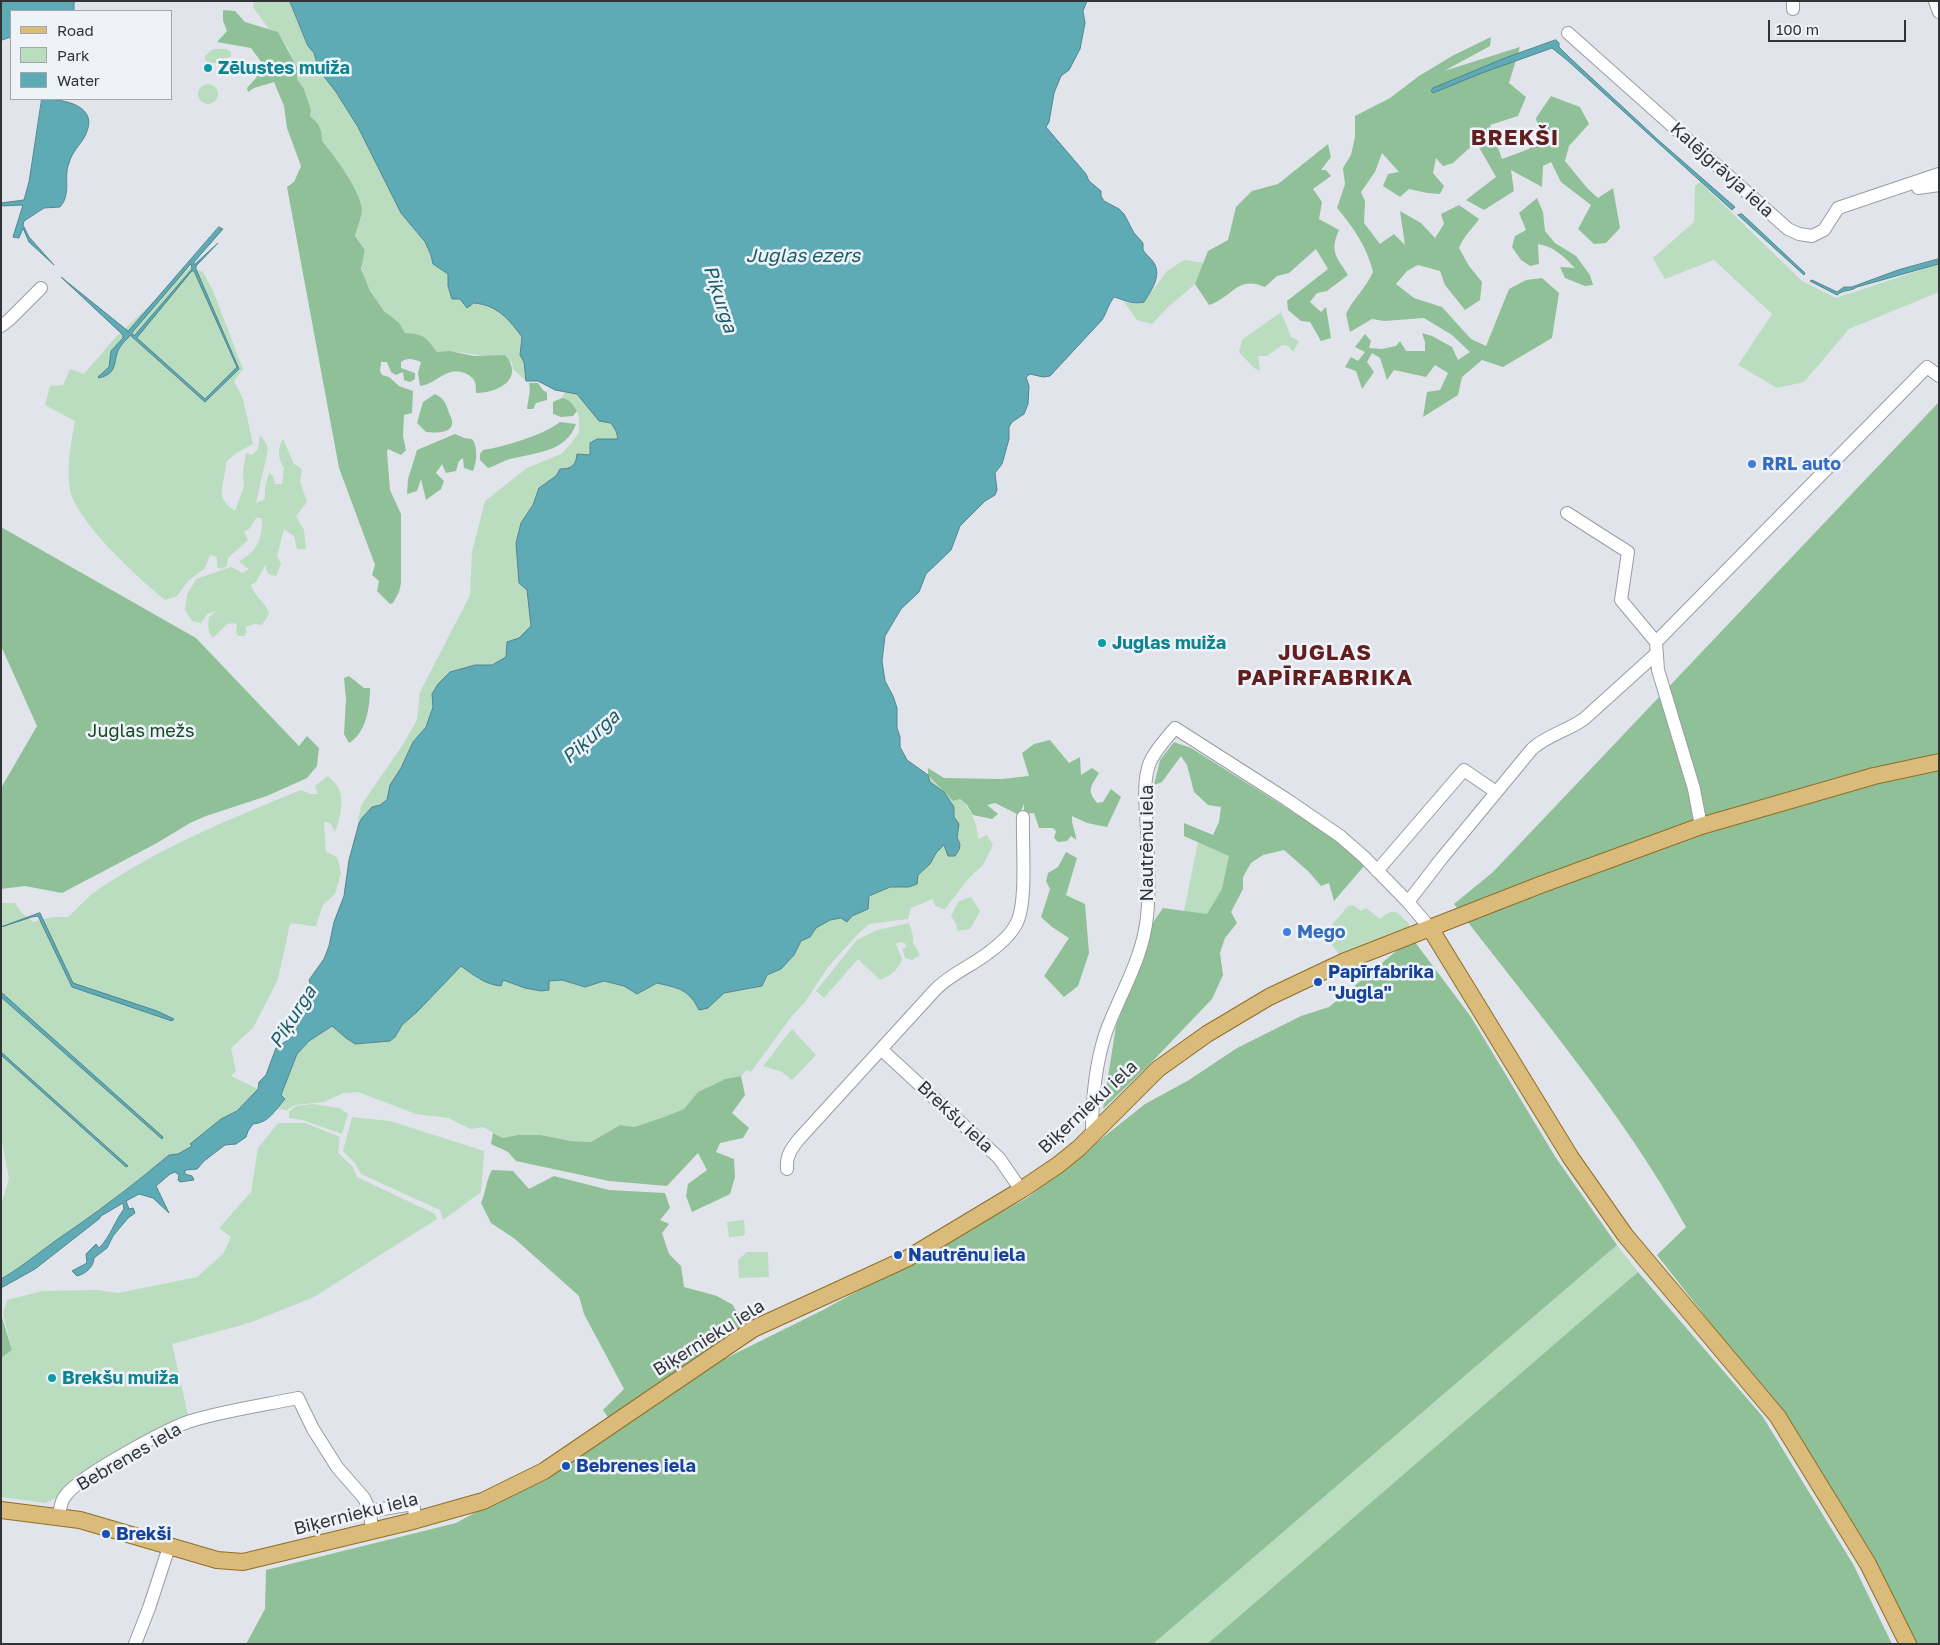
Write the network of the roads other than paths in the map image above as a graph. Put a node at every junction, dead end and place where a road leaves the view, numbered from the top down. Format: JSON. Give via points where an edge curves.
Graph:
{"nodes":[{"id":1,"x":1935,"y":1,"type":"edge"},
{"id":2,"x":1939,"y":12,"type":"edge"},
{"id":3,"x":1568,"y":33,"type":"dead end"},
{"id":4,"x":1939,"y":174,"type":"edge"},
{"id":5,"x":1939,"y":185,"type":"edge"},
{"id":6,"x":1888,"y":193,"type":"junction"},
{"id":7,"x":41,"y":288,"type":"dead end"},
{"id":8,"x":1,"y":326,"type":"edge"},
{"id":9,"x":1939,"y":376,"type":"edge"},
{"id":10,"x":1567,"y":513,"type":"dead end"},
{"id":11,"x":1656,"y":648,"type":"junction"},
{"id":12,"x":1939,"y":762,"type":"edge"},
{"id":13,"x":1496,"y":792,"type":"junction"},
{"id":14,"x":1023,"y":817,"type":"dead end"},
{"id":15,"x":1701,"y":826,"type":"junction"},
{"id":16,"x":1377,"y":871,"type":"junction"},
{"id":17,"x":1408,"y":902,"type":"junction"},
{"id":18,"x":1430,"y":928,"type":"junction"},
{"id":19,"x":882,"y":1050,"type":"junction"},
{"id":20,"x":1092,"y":1133,"type":"junction"},
{"id":21,"x":787,"y":1169,"type":"dead end"},
{"id":22,"x":1021,"y":1190,"type":"junction"},
{"id":23,"x":1,"y":1510,"type":"edge"},
{"id":24,"x":370,"y":1511,"type":"junction"},
{"id":25,"x":59,"y":1516,"type":"junction"},
{"id":26,"x":416,"y":1520,"type":"junction"},
{"id":27,"x":372,"y":1531,"type":"junction"},
{"id":28,"x":169,"y":1547,"type":"junction"},
{"id":29,"x":135,"y":1644,"type":"edge"},
{"id":30,"x":1908,"y":1644,"type":"edge"}],
"edges":[{"from":1,"to":2,"type":"street"},
{"from":3,"to":6,"type":"street","name":"Kalējgrāvja iela","via":[[1788,229],[1812,236],[1824,230],[1838,208]]},
{"from":4,"to":6,"type":"street","name":"Kalējgrāvja iela"},
{"from":5,"to":6,"type":"street","name":"Kalējgrāvja iela"},
{"from":7,"to":8,"type":"street"},
{"from":9,"to":11,"type":"street","via":[[1927,367]]},
{"from":10,"to":11,"type":"street","via":[[1628,552],[1621,600]]},
{"from":11,"to":13,"type":"street","via":[[1584,719],[1542,740],[1532,749]]},
{"from":11,"to":15,"type":"street","via":[[1658,670],[1694,789]]},
{"from":12,"to":15,"type":"main road","name":"Biķernieku iela","via":[[1874,776]]},
{"from":13,"to":16,"type":"street","via":[[1464,770]]},
{"from":13,"to":17,"type":"street"},
{"from":14,"to":19,"type":"street","via":[[1022,900],[1018,921],[1000,944],[945,980]]},
{"from":15,"to":18,"type":"main road","name":"Biķernieku iela"},
{"from":16,"to":17,"type":"street","name":"Nautrēnu iela"},
{"from":16,"to":20,"type":"street","name":"Nautrēnu iela","via":[[1326,826],[1175,728],[1156,751],[1148,770],[1147,917],[1141,944],[1097,1064],[1092,1097]]},
{"from":17,"to":18,"type":"street","name":"Nautrēnu iela"},
{"from":18,"to":20,"type":"main road","name":"Biķernieku iela","via":[[1343,962],[1276,993],[1207,1034],[1158,1069]]},
{"from":18,"to":30,"type":"main road","via":[[1571,1158],[1625,1235],[1778,1417],[1868,1564]]},
{"from":19,"to":21,"type":"street","via":[[790,1152],[786,1160]]},
{"from":19,"to":22,"type":"street","name":"Brekšu iela","via":[[999,1158]]},
{"from":20,"to":22,"type":"main road","name":"Biķernieku iela","via":[[1058,1165]]},
{"from":22,"to":26,"type":"main road","name":"Biķernieku iela","via":[[908,1258],[753,1329],[544,1470],[483,1501]]},
{"from":23,"to":25,"type":"main road","name":"Biķernieku iela"},
{"from":24,"to":25,"type":"street","name":"Bebrenes iela","via":[[313,1428],[298,1398],[193,1420],[167,1430],[88,1476],[66,1495]]},
{"from":24,"to":26,"type":"street","via":[[413,1504]]},
{"from":24,"to":27,"type":"street","name":"Bebrenes iela"},
{"from":25,"to":28,"type":"main road","name":"Biķernieku iela"},
{"from":26,"to":27,"type":"main road","name":"Biķernieku iela"},
{"from":27,"to":28,"type":"main road","name":"Biķernieku iela","via":[[243,1562],[217,1560]]},
{"from":28,"to":29,"type":"street"}]}
